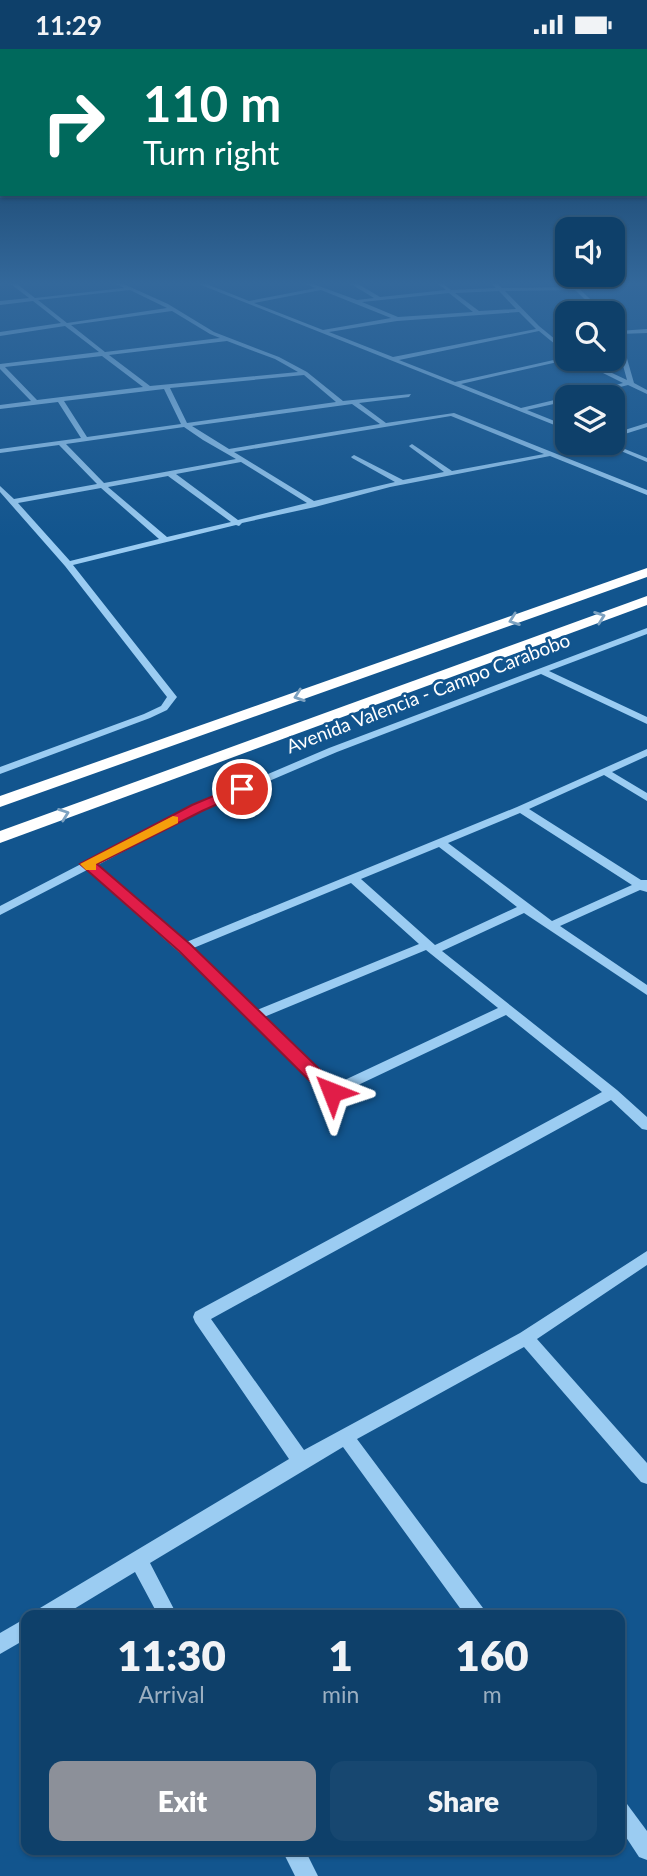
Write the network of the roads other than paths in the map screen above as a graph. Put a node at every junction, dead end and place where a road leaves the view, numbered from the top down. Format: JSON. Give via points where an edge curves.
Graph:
{"nodes":[{"id":1,"x":0,"y":366,"type":"edge"},
{"id":2,"x":118,"y":366,"type":"edge"},
{"id":3,"x":292,"y":366,"type":"edge"},
{"id":4,"x":413,"y":366,"type":"edge"},
{"id":5,"x":534,"y":366,"type":"edge"},
{"id":6,"x":626,"y":366,"type":"edge"},
{"id":7,"x":604,"y":371,"type":"edge"},
{"id":8,"x":305,"y":373,"type":"junction"},
{"id":9,"x":647,"y":381,"type":"edge"},
{"id":10,"x":457,"y":383,"type":"junction"},
{"id":11,"x":631,"y":383,"type":"junction"},
{"id":12,"x":623,"y":385,"type":"edge"},
{"id":13,"x":166,"y":387,"type":"junction"},
{"id":14,"x":148,"y":388,"type":"junction"},
{"id":15,"x":647,"y":392,"type":"edge"},
{"id":16,"x":410,"y":395,"type":"dead end"},
{"id":17,"x":59,"y":398,"type":"junction"},
{"id":18,"x":35,"y":402,"type":"junction"},
{"id":19,"x":555,"y":402,"type":"edge"},
{"id":20,"x":353,"y":403,"type":"junction"},
{"id":21,"x":342,"y":404,"type":"junction"},
{"id":22,"x":0,"y":407,"type":"edge"},
{"id":23,"x":522,"y":409,"type":"junction"},
{"id":24,"x":555,"y":423,"type":"edge"},
{"id":25,"x":184,"y":424,"type":"junction"},
{"id":26,"x":384,"y":424,"type":"junction"},
{"id":27,"x":647,"y":425,"type":"edge"},
{"id":28,"x":625,"y":432,"type":"edge"},
{"id":29,"x":85,"y":439,"type":"junction"},
{"id":30,"x":60,"y":442,"type":"junction"},
{"id":31,"x":412,"y":446,"type":"dead end"},
{"id":32,"x":0,"y":450,"type":"edge"},
{"id":33,"x":228,"y":450,"type":"junction"},
{"id":34,"x":625,"y":451,"type":"edge"},
{"id":35,"x":552,"y":454,"type":"junction"},
{"id":36,"x":355,"y":457,"type":"dead end"},
{"id":37,"x":243,"y":460,"type":"junction"},
{"id":38,"x":647,"y":460,"type":"edge"},
{"id":39,"x":169,"y":473,"type":"junction"},
{"id":40,"x":451,"y":474,"type":"junction"},
{"id":41,"x":402,"y":483,"type":"junction"},
{"id":42,"x":102,"y":485,"type":"junction"},
{"id":43,"x":0,"y":488,"type":"edge"},
{"id":44,"x":647,"y":493,"type":"edge"},
{"id":45,"x":12,"y":502,"type":"junction"},
{"id":46,"x":315,"y":505,"type":"junction"},
{"id":47,"x":239,"y":524,"type":"junction"},
{"id":48,"x":166,"y":541,"type":"junction"},
{"id":49,"x":68,"y":564,"type":"junction"},
{"id":50,"x":647,"y":572,"type":"edge"},
{"id":51,"x":647,"y":600,"type":"edge"},
{"id":52,"x":647,"y":631,"type":"edge"},
{"id":53,"x":541,"y":671,"type":"junction"},
{"id":54,"x":647,"y":721,"type":"edge"},
{"id":55,"x":647,"y":752,"type":"edge"},
{"id":56,"x":0,"y":771,"type":"edge"},
{"id":57,"x":605,"y":772,"type":"junction"},
{"id":58,"x":647,"y":798,"type":"edge"},
{"id":59,"x":0,"y":802,"type":"edge"},
{"id":60,"x":521,"y":809,"type":"junction"},
{"id":61,"x":0,"y":837,"type":"edge"},
{"id":62,"x":439,"y":841,"type":"junction"},
{"id":63,"x":87,"y":864,"type":"junction"},
{"id":64,"x":354,"y":879,"type":"junction"},
{"id":65,"x":645,"y":885,"type":"edge"},
{"id":66,"x":525,"y":908,"type":"junction"},
{"id":67,"x":0,"y":911,"type":"edge"},
{"id":68,"x":553,"y":925,"type":"junction"},
{"id":69,"x":185,"y":947,"type":"junction"},
{"id":70,"x":430,"y":947,"type":"junction"},
{"id":71,"x":647,"y":991,"type":"edge"},
{"id":72,"x":507,"y":1009,"type":"junction"},
{"id":73,"x":257,"y":1015,"type":"junction"},
{"id":74,"x":612,"y":1093,"type":"junction"},
{"id":75,"x":647,"y":1125,"type":"edge"},
{"id":76,"x":647,"y":1257,"type":"edge"},
{"id":77,"x":526,"y":1338,"type":"junction"},
{"id":78,"x":345,"y":1436,"type":"junction"},
{"id":79,"x":301,"y":1461,"type":"junction"},
{"id":80,"x":647,"y":1476,"type":"edge"},
{"id":81,"x":139,"y":1560,"type":"junction"},
{"id":82,"x":55,"y":1610,"type":"edge"},
{"id":83,"x":165,"y":1610,"type":"edge"},
{"id":84,"x":472,"y":1610,"type":"edge"},
{"id":85,"x":21,"y":1631,"type":"edge"},
{"id":86,"x":0,"y":1644,"type":"edge"},
{"id":87,"x":625,"y":1818,"type":"edge"},
{"id":88,"x":647,"y":1849,"type":"edge"},
{"id":89,"x":296,"y":1855,"type":"edge"},
{"id":90,"x":307,"y":1876,"type":"edge"}],
"edges":[{"from":1,"to":18,"type":"street"},
{"from":2,"to":14,"type":"street"},
{"from":3,"to":8,"type":"street"},
{"from":4,"to":10,"type":"street"},
{"from":5,"to":10,"type":"street"},
{"from":6,"to":11,"type":"street"},
{"from":7,"to":11,"type":"street"},
{"from":8,"to":13,"type":"street"},
{"from":8,"to":21,"type":"street"},
{"from":9,"to":11,"type":"street"},
{"from":10,"to":23,"type":"street"},
{"from":11,"to":12,"type":"street"},
{"from":11,"to":15,"type":"street"},
{"from":13,"to":14,"type":"street"},
{"from":13,"to":25,"type":"street"},
{"from":14,"to":17,"type":"street"},
{"from":16,"to":20,"type":"street"},
{"from":17,"to":18,"type":"street"},
{"from":17,"to":29,"type":"street"},
{"from":18,"to":22,"type":"street"},
{"from":19,"to":23,"type":"street"},
{"from":20,"to":21,"type":"street"},
{"from":20,"to":26,"type":"street"},
{"from":21,"to":25,"type":"street"},
{"from":23,"to":24,"type":"street"},
{"from":25,"to":29,"type":"street"},
{"from":25,"to":33,"type":"street"},
{"from":26,"to":33,"type":"street"},
{"from":26,"to":35,"type":"street","via":[[452,414]]},
{"from":27,"to":28,"type":"street"},
{"from":29,"to":30,"type":"street"},
{"from":30,"to":32,"type":"street"},
{"from":30,"to":42,"type":"street"},
{"from":31,"to":40,"type":"street"},
{"from":33,"to":37,"type":"street"},
{"from":34,"to":38,"type":"street"},
{"from":35,"to":40,"type":"street"},
{"from":35,"to":44,"type":"street"},
{"from":36,"to":41,"type":"street"},
{"from":37,"to":39,"type":"street"},
{"from":37,"to":46,"type":"street"},
{"from":39,"to":42,"type":"street"},
{"from":39,"to":47,"type":"street"},
{"from":40,"to":41,"type":"street"},
{"from":41,"to":46,"type":"street"},
{"from":42,"to":45,"type":"street"},
{"from":42,"to":48,"type":"street"},
{"from":43,"to":45,"type":"street"},
{"from":45,"to":49,"type":"street"},
{"from":46,"to":47,"type":"street"},
{"from":47,"to":48,"type":"street"},
{"from":48,"to":49,"type":"street"},
{"from":49,"to":56,"type":"street","via":[[172,697],[164,708],[147,716]]},
{"from":50,"to":59,"type":"highway","name":"Avenida Valencia - Campo Carabobo","one_way":true},
{"from":61,"to":51,"type":"highway","name":"Avenida Valencia - Campo Carabobo","one_way":true},
{"from":52,"to":53,"type":"street","name":"Avenida Valencia - Campo Carabobo"},
{"from":53,"to":54,"type":"street"},
{"from":53,"to":63,"type":"street","name":"Avenida Valencia - Campo Carabobo","via":[[333,750],[197,808]]},
{"from":55,"to":57,"type":"street"},
{"from":57,"to":58,"type":"street"},
{"from":57,"to":60,"type":"street"},
{"from":60,"to":62,"type":"street"},
{"from":60,"to":65,"type":"street"},
{"from":62,"to":64,"type":"street"},
{"from":62,"to":66,"type":"street"},
{"from":63,"to":67,"type":"street","name":"Avenida Valencia - Campo Carabobo"},
{"from":63,"to":69,"type":"street"},
{"from":64,"to":69,"type":"street"},
{"from":64,"to":70,"type":"street"},
{"from":65,"to":68,"type":"street"},
{"from":66,"to":68,"type":"street"},
{"from":66,"to":70,"type":"street"},
{"from":68,"to":71,"type":"street"},
{"from":69,"to":73,"type":"street"},
{"from":70,"to":72,"type":"street"},
{"from":70,"to":73,"type":"street"},
{"from":72,"to":73,"type":"street","via":[[332,1092]]},
{"from":72,"to":74,"type":"street"},
{"from":74,"to":75,"type":"street"},
{"from":74,"to":79,"type":"street","via":[[201,1317]]},
{"from":76,"to":77,"type":"street"},
{"from":77,"to":78,"type":"street"},
{"from":77,"to":80,"type":"street"},
{"from":78,"to":79,"type":"street"},
{"from":78,"to":84,"type":"street"},
{"from":79,"to":81,"type":"street"},
{"from":81,"to":82,"type":"street"},
{"from":81,"to":83,"type":"street"},
{"from":85,"to":86,"type":"street"},
{"from":87,"to":88,"type":"street"},
{"from":89,"to":90,"type":"street"}]}
